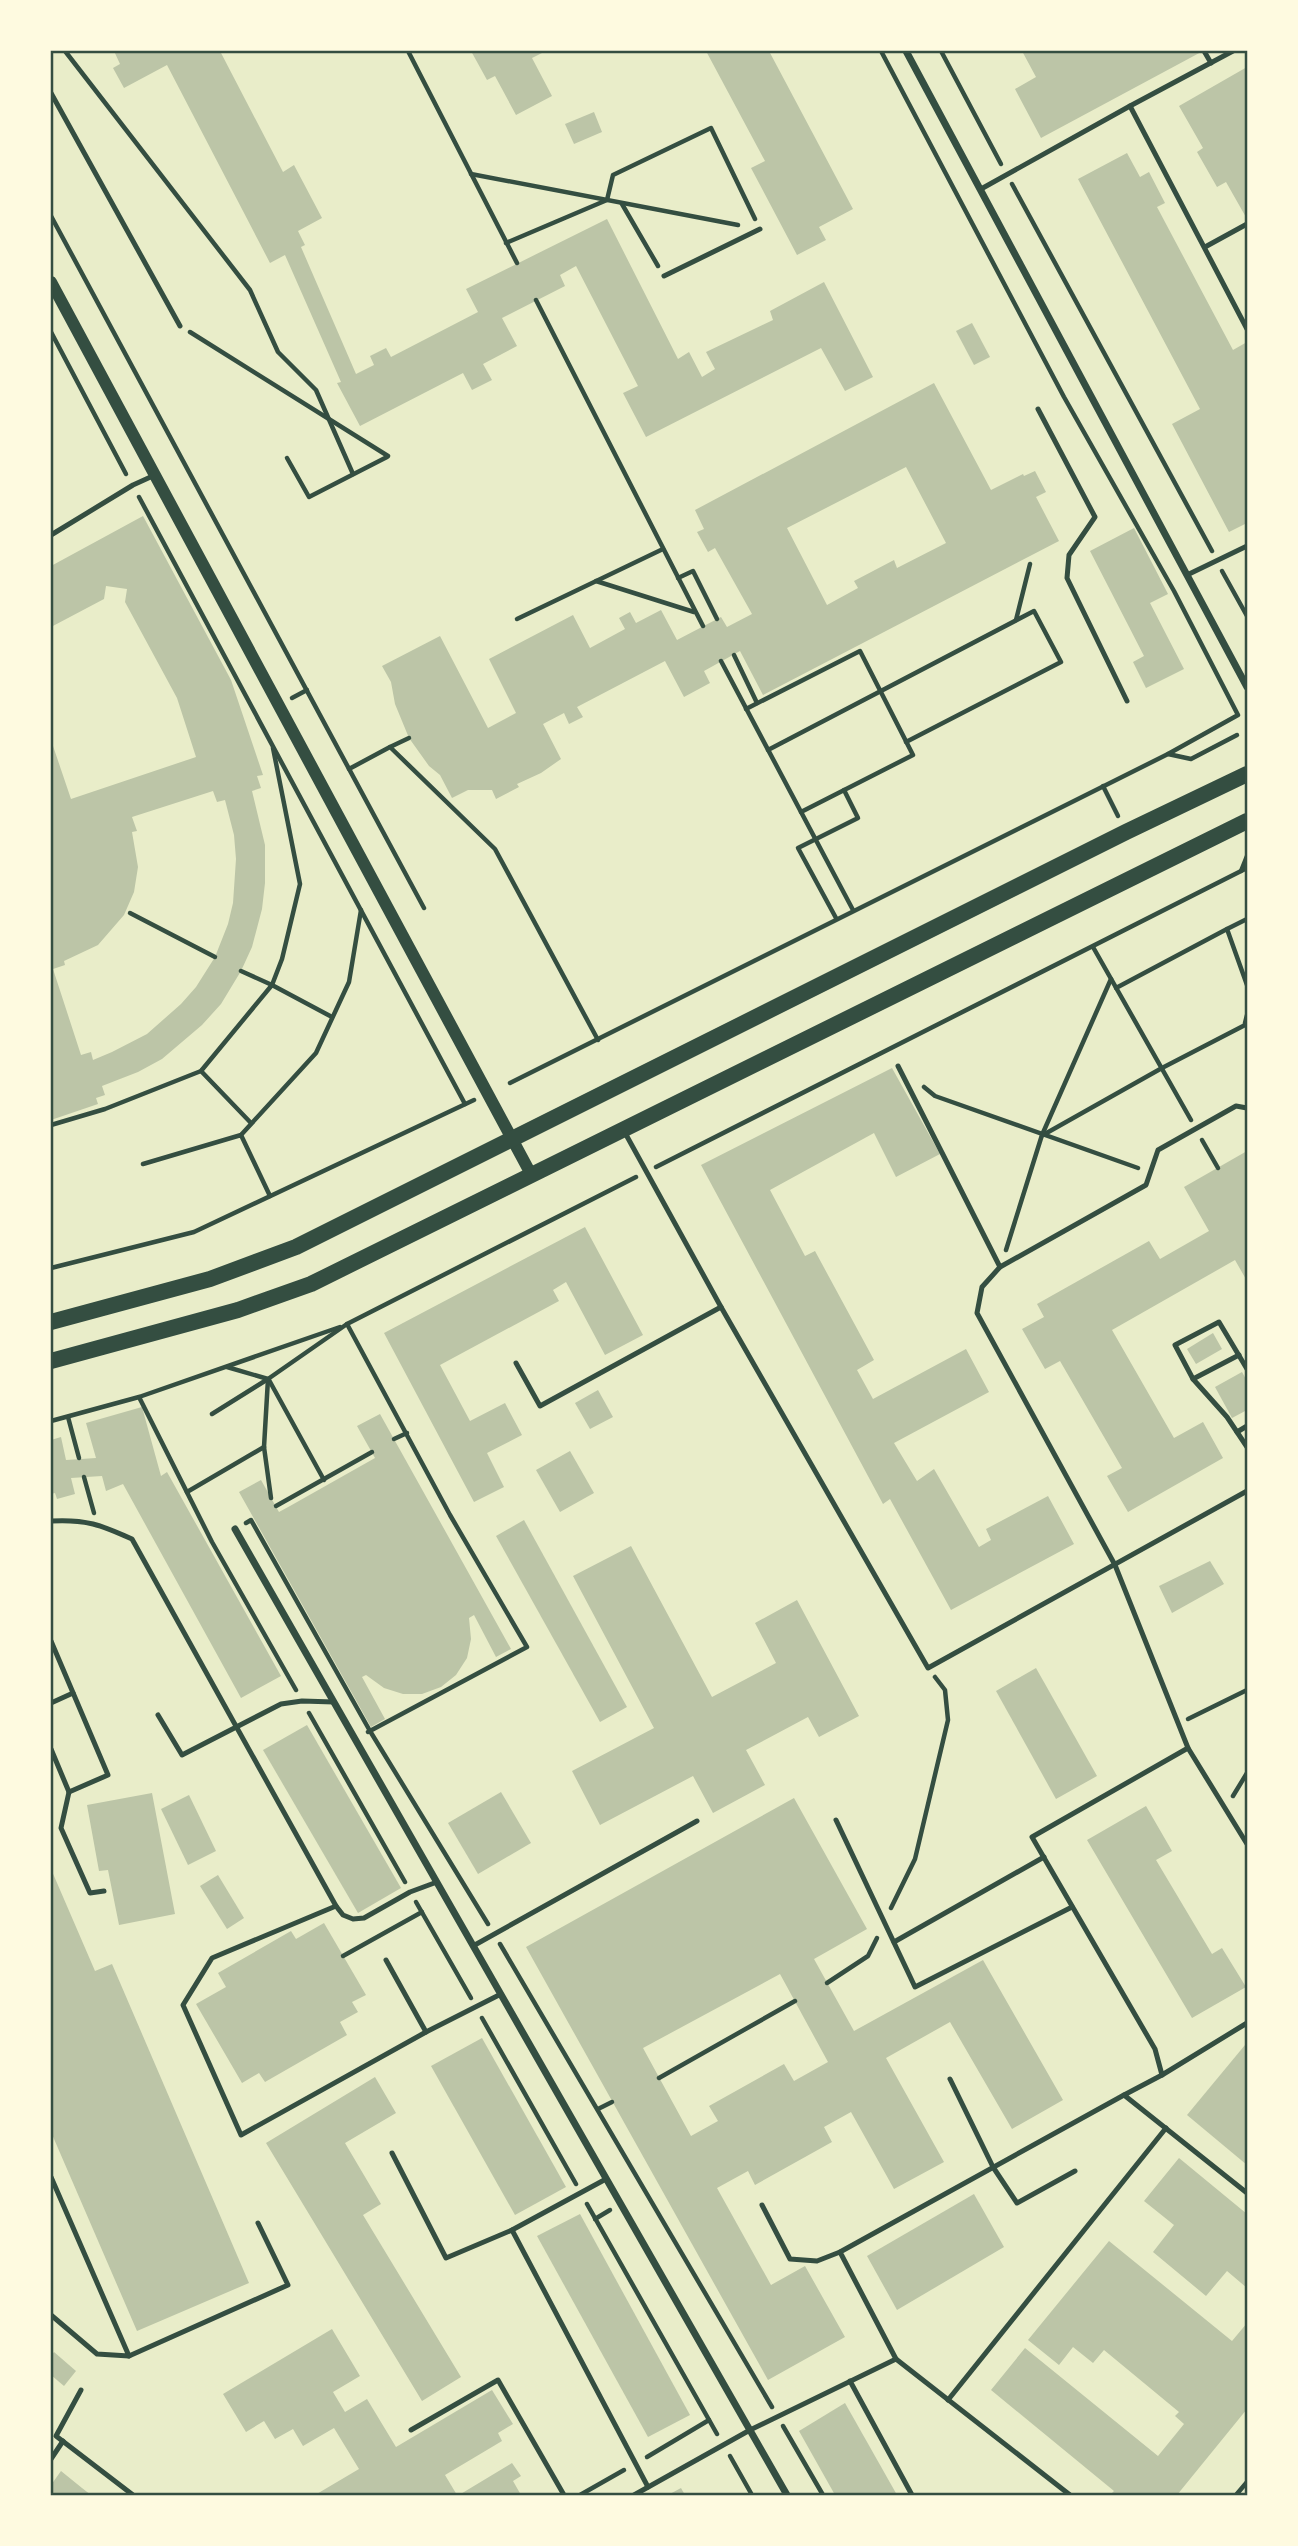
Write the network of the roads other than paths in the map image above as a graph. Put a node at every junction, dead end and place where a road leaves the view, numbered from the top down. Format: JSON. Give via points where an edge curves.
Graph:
{"nodes":[{"id":1,"x":906,"y":51,"type":"edge"},
{"id":2,"x":1204,"y":51,"type":"edge"},
{"id":3,"x":1233,"y":51,"type":"edge"},
{"id":4,"x":1211,"y":63,"type":"junction"},
{"id":5,"x":51,"y":93,"type":"edge"},
{"id":6,"x":1130,"y":106,"type":"junction"},
{"id":7,"x":981,"y":189,"type":"junction"},
{"id":8,"x":1247,"y":224,"type":"edge"},
{"id":9,"x":760,"y":229,"type":"road end"},
{"id":10,"x":1205,"y":247,"type":"junction"},
{"id":11,"x":664,"y":276,"type":"road end"},
{"id":12,"x":51,"y":282,"type":"edge"},
{"id":13,"x":55,"y":302,"type":"edge"},
{"id":14,"x":180,"y":326,"type":"road end"},
{"id":15,"x":1247,"y":328,"type":"edge"},
{"id":16,"x":1038,"y":410,"type":"dead end"},
{"id":17,"x":155,"y":475,"type":"junction"},
{"id":18,"x":51,"y":535,"type":"edge"},
{"id":19,"x":1247,"y":546,"type":"edge"},
{"id":20,"x":1187,"y":575,"type":"junction"},
{"id":21,"x":1247,"y":687,"type":"edge"},
{"id":22,"x":1127,"y":701,"type":"dead end"},
{"id":23,"x":1247,"y":774,"type":"edge"},
{"id":24,"x":1247,"y":821,"type":"edge"},
{"id":25,"x":898,"y":1066,"type":"road end"},
{"id":26,"x":1247,"y":1108,"type":"edge"},
{"id":27,"x":624,"y":1131,"type":"junction"},
{"id":28,"x":512,"y":1138,"type":"junction"},
{"id":29,"x":532,"y":1176,"type":"junction"},
{"id":30,"x":1000,"y":1267,"type":"junction"},
{"id":31,"x":721,"y":1307,"type":"junction"},
{"id":32,"x":51,"y":1322,"type":"edge"},
{"id":33,"x":1239,"y":1355,"type":"junction"},
{"id":34,"x":51,"y":1361,"type":"edge"},
{"id":35,"x":516,"y":1363,"type":"dead end"},
{"id":36,"x":1247,"y":1369,"type":"edge"},
{"id":37,"x":1193,"y":1379,"type":"junction"},
{"id":38,"x":1247,"y":1426,"type":"edge"},
{"id":39,"x":1237,"y":1432,"type":"junction"},
{"id":40,"x":1247,"y":1447,"type":"edge"},
{"id":41,"x":1247,"y":1491,"type":"edge"},
{"id":42,"x":51,"y":1521,"type":"edge"},
{"id":43,"x":235,"y":1529,"type":"dead end"},
{"id":44,"x":1115,"y":1564,"type":"junction"},
{"id":45,"x":51,"y":1641,"type":"edge"},
{"id":46,"x":73,"y":1693,"type":"junction"},
{"id":47,"x":334,"y":1702,"type":"junction"},
{"id":48,"x":51,"y":1703,"type":"edge"},
{"id":49,"x":158,"y":1715,"type":"dead end"},
{"id":50,"x":235,"y":1726,"type":"junction"},
{"id":51,"x":1188,"y":1748,"type":"junction"},
{"id":52,"x":51,"y":1749,"type":"edge"},
{"id":53,"x":69,"y":1792,"type":"junction"},
{"id":54,"x":836,"y":1820,"type":"dead end"},
{"id":55,"x":697,"y":1821,"type":"dead end"},
{"id":56,"x":1247,"y":1844,"type":"edge"},
{"id":57,"x":1044,"y":1857,"type":"junction"},
{"id":58,"x":437,"y":1882,"type":"junction"},
{"id":59,"x":104,"y":1891,"type":"dead end"},
{"id":60,"x":336,"y":1906,"type":"junction"},
{"id":61,"x":1073,"y":1907,"type":"junction"},
{"id":62,"x":894,"y":1942,"type":"junction"},
{"id":63,"x":473,"y":1945,"type":"junction"},
{"id":64,"x":386,"y":1961,"type":"road end"},
{"id":65,"x":501,"y":1994,"type":"junction"},
{"id":66,"x":1247,"y":2023,"type":"edge"},
{"id":67,"x":426,"y":2032,"type":"junction"},
{"id":68,"x":1162,"y":2075,"type":"junction"},
{"id":69,"x":950,"y":2079,"type":"dead end"},
{"id":70,"x":1125,"y":2095,"type":"junction"},
{"id":71,"x":1166,"y":2128,"type":"junction"},
{"id":72,"x":393,"y":2153,"type":"dead end"},
{"id":73,"x":993,"y":2167,"type":"junction"},
{"id":74,"x":1075,"y":2171,"type":"dead end"},
{"id":75,"x":51,"y":2177,"type":"edge"},
{"id":76,"x":606,"y":2179,"type":"junction"},
{"id":77,"x":1247,"y":2193,"type":"edge"},
{"id":78,"x":762,"y":2205,"type":"dead end"},
{"id":79,"x":258,"y":2223,"type":"dead end"},
{"id":80,"x":512,"y":2230,"type":"junction"},
{"id":81,"x":840,"y":2252,"type":"junction"},
{"id":82,"x":51,"y":2315,"type":"edge"},
{"id":83,"x":129,"y":2356,"type":"junction"},
{"id":84,"x":896,"y":2358,"type":"junction"},
{"id":85,"x":850,"y":2381,"type":"junction"},
{"id":86,"x":81,"y":2389,"type":"dead end"},
{"id":87,"x":948,"y":2400,"type":"junction"},
{"id":88,"x":750,"y":2430,"type":"junction"},
{"id":89,"x":411,"y":2431,"type":"dead end"},
{"id":90,"x":54,"y":2434,"type":"edge"},
{"id":91,"x":63,"y":2441,"type":"junction"},
{"id":92,"x":51,"y":2459,"type":"edge"},
{"id":93,"x":648,"y":2487,"type":"junction"},
{"id":94,"x":133,"y":2495,"type":"edge"},
{"id":95,"x":564,"y":2495,"type":"edge"},
{"id":96,"x":634,"y":2495,"type":"edge"},
{"id":97,"x":786,"y":2495,"type":"edge"},
{"id":98,"x":912,"y":2495,"type":"edge"},
{"id":99,"x":1070,"y":2495,"type":"edge"}],
"edges":[{"from":1,"to":7,"type":"street"},
{"from":2,"to":4,"type":"lane"},
{"from":3,"to":4,"type":"lane"},
{"from":4,"to":6,"type":"lane"},
{"from":5,"to":14,"type":"lane"},
{"from":6,"to":7,"type":"lane"},
{"from":6,"to":10,"type":"lane"},
{"from":7,"to":20,"type":"street"},
{"from":8,"to":10,"type":"lane"},
{"from":9,"to":11,"type":"lane"},
{"from":10,"to":15,"type":"lane"},
{"from":12,"to":13,"type":"street"},
{"from":13,"to":17,"type":"street"},
{"from":16,"to":22,"type":"lane","via":[[1095,517],[1069,555],[1066,578]]},
{"from":17,"to":18,"type":"lane"},
{"from":17,"to":28,"type":"street"},
{"from":19,"to":20,"type":"lane"},
{"from":20,"to":21,"type":"street"},
{"from":23,"to":28,"type":"main road"},
{"from":24,"to":27,"type":"main road"},
{"from":25,"to":30,"type":"lane"},
{"from":26,"to":30,"type":"lane","via":[[1236,1106],[1158,1150],[1146,1185]]},
{"from":27,"to":29,"type":"main road"},
{"from":27,"to":31,"type":"lane"},
{"from":28,"to":29,"type":"street"},
{"from":28,"to":32,"type":"main road","via":[[296,1247],[210,1279]]},
{"from":29,"to":34,"type":"main road","via":[[312,1284],[238,1310]]},
{"from":30,"to":44,"type":"lane","via":[[982,1287],[977,1313]]},
{"from":31,"to":35,"type":"lane","via":[[540,1406]]},
{"from":31,"to":44,"type":"lane","via":[[928,1668]]},
{"from":33,"to":36,"type":"lane"},
{"from":33,"to":37,"type":"lane"},
{"from":33,"to":37,"type":"lane","via":[[1219,1322],[1175,1345]]},
{"from":37,"to":39,"type":"lane"},
{"from":38,"to":39,"type":"lane"},
{"from":39,"to":40,"type":"lane"},
{"from":41,"to":44,"type":"lane"},
{"from":42,"to":50,"type":"lane","via":[[97,1524],[132,1539]]},
{"from":43,"to":47,"type":"street"},
{"from":44,"to":51,"type":"lane"},
{"from":45,"to":46,"type":"lane"},
{"from":46,"to":48,"type":"lane"},
{"from":46,"to":53,"type":"lane","via":[[107,1774]]},
{"from":47,"to":50,"type":"lane","via":[[281,1704]]},
{"from":47,"to":58,"type":"street"},
{"from":49,"to":50,"type":"lane","via":[[182,1755]]},
{"from":50,"to":60,"type":"lane"},
{"from":51,"to":56,"type":"lane"},
{"from":51,"to":57,"type":"lane","via":[[1032,1837]]},
{"from":52,"to":53,"type":"lane"},
{"from":53,"to":59,"type":"lane","via":[[61,1828],[90,1893]]},
{"from":54,"to":62,"type":"lane"},
{"from":55,"to":63,"type":"lane"},
{"from":57,"to":61,"type":"lane"},
{"from":57,"to":62,"type":"lane"},
{"from":58,"to":60,"type":"lane","via":[[364,1918],[343,1915]]},
{"from":58,"to":63,"type":"street"},
{"from":60,"to":67,"type":"lane","via":[[212,1958],[183,2005],[242,2135]]},
{"from":61,"to":62,"type":"lane","via":[[915,1987]]},
{"from":61,"to":68,"type":"lane","via":[[1155,2049]]},
{"from":63,"to":65,"type":"street"},
{"from":64,"to":67,"type":"lane"},
{"from":65,"to":67,"type":"lane"},
{"from":65,"to":76,"type":"street"},
{"from":66,"to":68,"type":"lane"},
{"from":68,"to":70,"type":"lane"},
{"from":69,"to":73,"type":"lane"},
{"from":70,"to":71,"type":"lane"},
{"from":70,"to":73,"type":"lane"},
{"from":71,"to":77,"type":"lane"},
{"from":71,"to":87,"type":"lane"},
{"from":72,"to":80,"type":"lane","via":[[446,2258]]},
{"from":73,"to":74,"type":"lane","via":[[1017,2203]]},
{"from":73,"to":81,"type":"lane"},
{"from":75,"to":83,"type":"lane"},
{"from":76,"to":80,"type":"lane"},
{"from":76,"to":88,"type":"street"},
{"from":78,"to":81,"type":"lane","via":[[790,2259],[817,2260]]},
{"from":79,"to":83,"type":"lane","via":[[288,2285]]},
{"from":80,"to":93,"type":"lane"},
{"from":81,"to":84,"type":"lane"},
{"from":82,"to":83,"type":"lane","via":[[97,2354]]},
{"from":84,"to":85,"type":"lane"},
{"from":84,"to":87,"type":"lane"},
{"from":85,"to":88,"type":"lane"},
{"from":85,"to":98,"type":"lane"},
{"from":86,"to":90,"type":"lane"},
{"from":87,"to":99,"type":"lane"},
{"from":88,"to":93,"type":"lane"},
{"from":88,"to":97,"type":"street"},
{"from":89,"to":95,"type":"lane","via":[[498,2380]]},
{"from":90,"to":91,"type":"lane"},
{"from":91,"to":92,"type":"lane"},
{"from":91,"to":94,"type":"lane"},
{"from":93,"to":96,"type":"lane"}]}
